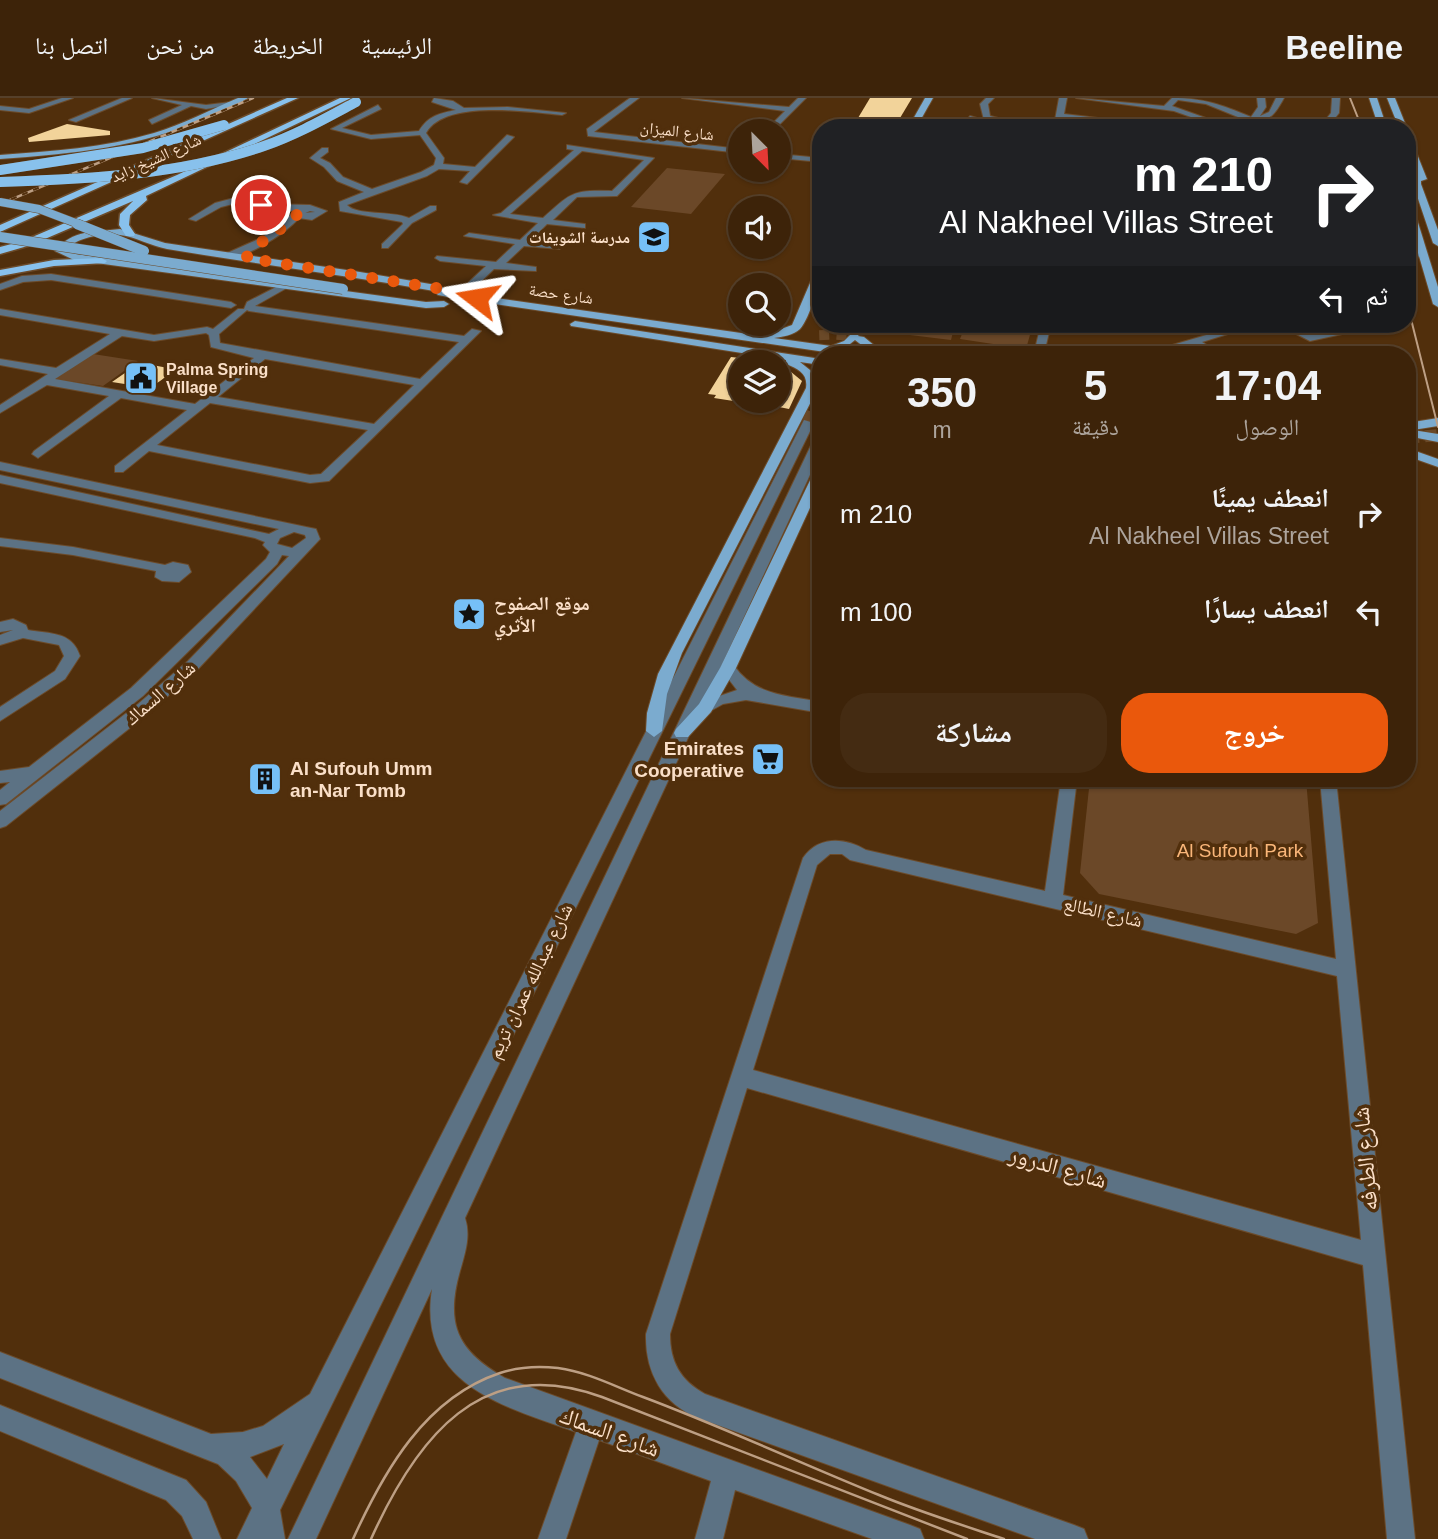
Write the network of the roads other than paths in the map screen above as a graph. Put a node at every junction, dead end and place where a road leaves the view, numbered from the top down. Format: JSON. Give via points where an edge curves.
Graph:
{"nodes":[{"id":1,"x":69,"y":98,"type":"edge"},
{"id":2,"x":128,"y":98,"type":"edge"},
{"id":3,"x":156,"y":98,"type":"edge"},
{"id":4,"x":244,"y":98,"type":"edge"},
{"id":5,"x":268,"y":98,"type":"edge"},
{"id":6,"x":274,"y":98,"type":"edge"},
{"id":7,"x":286,"y":98,"type":"edge"},
{"id":8,"x":294,"y":98,"type":"edge"},
{"id":9,"x":324,"y":98,"type":"edge"},
{"id":10,"x":635,"y":98,"type":"edge"},
{"id":11,"x":686,"y":98,"type":"edge"},
{"id":12,"x":802,"y":98,"type":"edge"},
{"id":13,"x":929,"y":98,"type":"edge"},
{"id":14,"x":1062,"y":98,"type":"edge"},
{"id":15,"x":1070,"y":98,"type":"edge"},
{"id":16,"x":1080,"y":98,"type":"edge"},
{"id":17,"x":1261,"y":98,"type":"edge"},
{"id":18,"x":1280,"y":98,"type":"edge"},
{"id":19,"x":1336,"y":98,"type":"edge"},
{"id":20,"x":1373,"y":98,"type":"edge"},
{"id":21,"x":1391,"y":98,"type":"edge"},
{"id":22,"x":355,"y":99,"type":"edge"},
{"id":23,"x":435,"y":100,"type":"dead end"},
{"id":24,"x":983,"y":102,"type":"edge"},
{"id":25,"x":190,"y":104,"type":"junction"},
{"id":26,"x":378,"y":107,"type":"dead end"},
{"id":27,"x":1167,"y":107,"type":"junction"},
{"id":28,"x":0,"y":108,"type":"edge"},
{"id":29,"x":206,"y":109,"type":"junction"},
{"id":30,"x":233,"y":109,"type":"junction"},
{"id":31,"x":791,"y":109,"type":"junction"},
{"id":32,"x":462,"y":110,"type":"junction"},
{"id":33,"x":562,"y":113,"type":"dead end"},
{"id":34,"x":1244,"y":113,"type":"dead end"},
{"id":35,"x":1254,"y":115,"type":"junction"},
{"id":36,"x":1059,"y":116,"type":"joint"},
{"id":37,"x":1204,"y":118,"type":"joint"},
{"id":38,"x":781,"y":119,"type":"edge"},
{"id":39,"x":917,"y":119,"type":"edge"},
{"id":40,"x":988,"y":119,"type":"edge"},
{"id":41,"x":1080,"y":119,"type":"edge"},
{"id":42,"x":1145,"y":119,"type":"edge"},
{"id":43,"x":1250,"y":119,"type":"edge"},
{"id":44,"x":1330,"y":119,"type":"edge"},
{"id":45,"x":1380,"y":119,"type":"edge"},
{"id":46,"x":1399,"y":119,"type":"edge"},
{"id":47,"x":73,"y":120,"type":"dead end"},
{"id":48,"x":152,"y":122,"type":"dead end"},
{"id":49,"x":422,"y":133,"type":"junction"},
{"id":50,"x":510,"y":138,"type":"dead end"},
{"id":51,"x":570,"y":147,"type":"dead end"},
{"id":52,"x":581,"y":148,"type":"junction"},
{"id":53,"x":325,"y":150,"type":"dead end"},
{"id":54,"x":728,"y":150,"type":"edge"},
{"id":55,"x":0,"y":157,"type":"edge"},
{"id":56,"x":791,"y":157,"type":"edge"},
{"id":57,"x":812,"y":159,"type":"edge"},
{"id":58,"x":1416,"y":163,"type":"edge"},
{"id":59,"x":438,"y":166,"type":"junction"},
{"id":60,"x":1418,"y":168,"type":"junction"},
{"id":61,"x":475,"y":169,"type":"junction"},
{"id":62,"x":0,"y":170,"type":"edge"},
{"id":63,"x":181,"y":177,"type":"junction"},
{"id":64,"x":0,"y":182,"type":"edge"},
{"id":65,"x":464,"y":182,"type":"dead end"},
{"id":66,"x":254,"y":184,"type":"dead end"},
{"id":67,"x":372,"y":192,"type":"junction"},
{"id":68,"x":237,"y":200,"type":"junction"},
{"id":69,"x":0,"y":202,"type":"edge"},
{"id":70,"x":342,"y":207,"type":"junction"},
{"id":71,"x":433,"y":208,"type":"dead end"},
{"id":72,"x":1438,"y":210,"type":"edge"},
{"id":73,"x":301,"y":212,"type":"junction"},
{"id":74,"x":0,"y":217,"type":"edge"},
{"id":75,"x":193,"y":219,"type":"dead end"},
{"id":76,"x":548,"y":221,"type":"junction"},
{"id":77,"x":408,"y":222,"type":"junction"},
{"id":78,"x":582,"y":226,"type":"dead end"},
{"id":79,"x":0,"y":229,"type":"edge"},
{"id":80,"x":1416,"y":230,"type":"edge"},
{"id":81,"x":130,"y":234,"type":"junction"},
{"id":82,"x":469,"y":236,"type":"dead end"},
{"id":83,"x":0,"y":237,"type":"edge"},
{"id":84,"x":258,"y":243,"type":"junction"},
{"id":85,"x":524,"y":243,"type":"junction"},
{"id":86,"x":1438,"y":243,"type":"edge"},
{"id":87,"x":0,"y":245,"type":"edge"},
{"id":88,"x":385,"y":246,"type":"dead end"},
{"id":89,"x":557,"y":247,"type":"dead end"},
{"id":90,"x":0,"y":251,"type":"edge"},
{"id":91,"x":147,"y":252,"type":"junction"},
{"id":92,"x":1416,"y":253,"type":"edge"},
{"id":93,"x":228,"y":256,"type":"junction"},
{"id":94,"x":1424,"y":257,"type":"junction"},
{"id":95,"x":246,"y":258,"type":"junction"},
{"id":96,"x":440,"y":258,"type":"dead end"},
{"id":97,"x":101,"y":261,"type":"junction"},
{"id":98,"x":498,"y":265,"type":"junction"},
{"id":99,"x":533,"y":270,"type":"dead end"},
{"id":100,"x":0,"y":273,"type":"edge"},
{"id":101,"x":260,"y":284,"type":"junction"},
{"id":102,"x":477,"y":284,"type":"junction"},
{"id":103,"x":282,"y":286,"type":"junction"},
{"id":104,"x":0,"y":287,"type":"edge"},
{"id":105,"x":812,"y":290,"type":"edge"},
{"id":106,"x":457,"y":295,"type":"junction"},
{"id":107,"x":477,"y":298,"type":"junction"},
{"id":108,"x":444,"y":304,"type":"junction"},
{"id":109,"x":1438,"y":304,"type":"edge"},
{"id":110,"x":241,"y":306,"type":"junction"},
{"id":111,"x":0,"y":312,"type":"edge"},
{"id":112,"x":199,"y":330,"type":"junction"},
{"id":113,"x":791,"y":330,"type":"edge"},
{"id":114,"x":120,"y":332,"type":"junction"},
{"id":115,"x":214,"y":333,"type":"junction"},
{"id":116,"x":853,"y":333,"type":"edge"},
{"id":117,"x":1222,"y":333,"type":"edge"},
{"id":118,"x":1300,"y":333,"type":"edge"},
{"id":119,"x":1339,"y":333,"type":"edge"},
{"id":120,"x":728,"y":334,"type":"edge"},
{"id":121,"x":742,"y":336,"type":"edge"},
{"id":122,"x":661,"y":338,"type":"junction"},
{"id":123,"x":1193,"y":341,"type":"junction"},
{"id":124,"x":841,"y":346,"type":"edge"},
{"id":125,"x":1174,"y":346,"type":"dead end"},
{"id":126,"x":1202,"y":346,"type":"edge"},
{"id":127,"x":812,"y":347,"type":"edge"},
{"id":128,"x":738,"y":350,"type":"edge"},
{"id":129,"x":812,"y":353,"type":"edge"},
{"id":130,"x":262,"y":356,"type":"junction"},
{"id":131,"x":791,"y":358,"type":"edge"},
{"id":132,"x":812,"y":361,"type":"edge"},
{"id":133,"x":0,"y":362,"type":"edge"},
{"id":134,"x":791,"y":363,"type":"edge"},
{"id":135,"x":58,"y":372,"type":"junction"},
{"id":136,"x":812,"y":378,"type":"edge"},
{"id":137,"x":45,"y":381,"type":"junction"},
{"id":138,"x":424,"y":383,"type":"junction"},
{"id":139,"x":119,"y":394,"type":"junction"},
{"id":140,"x":812,"y":394,"type":"edge"},
{"id":141,"x":208,"y":399,"type":"junction"},
{"id":142,"x":197,"y":408,"type":"junction"},
{"id":143,"x":0,"y":410,"type":"edge"},
{"id":144,"x":1438,"y":422,"type":"edge"},
{"id":145,"x":1416,"y":427,"type":"edge"},
{"id":146,"x":379,"y":428,"type":"junction"},
{"id":147,"x":1416,"y":432,"type":"edge"},
{"id":148,"x":812,"y":434,"type":"tunnel mouth"},
{"id":149,"x":812,"y":435,"type":"tunnel mouth"},
{"id":150,"x":1438,"y":438,"type":"edge"},
{"id":151,"x":147,"y":447,"type":"junction"},
{"id":152,"x":1416,"y":453,"type":"edge"},
{"id":153,"x":38,"y":454,"type":"dead end"},
{"id":154,"x":1416,"y":455,"type":"edge"},
{"id":155,"x":1438,"y":455,"type":"edge"},
{"id":156,"x":1438,"y":463,"type":"edge"},
{"id":157,"x":0,"y":466,"type":"edge"},
{"id":158,"x":120,"y":469,"type":"dead end"},
{"id":159,"x":0,"y":479,"type":"edge"},
{"id":160,"x":812,"y":489,"type":"edge"},
{"id":161,"x":159,"y":498,"type":"junction"},
{"id":162,"x":144,"y":509,"type":"junction"},
{"id":163,"x":293,"y":528,"type":"junction"},
{"id":164,"x":0,"y":542,"type":"edge"},
{"id":165,"x":274,"y":546,"type":"junction"},
{"id":166,"x":306,"y":547,"type":"junction"},
{"id":167,"x":165,"y":569,"type":"dead end"},
{"id":168,"x":0,"y":627,"type":"edge"},
{"id":169,"x":20,"y":633,"type":"junction"},
{"id":170,"x":0,"y":640,"type":"edge"},
{"id":171,"x":728,"y":668,"type":"junction"},
{"id":172,"x":753,"y":694,"type":"junction"},
{"id":173,"x":812,"y":707,"type":"edge"},
{"id":174,"x":705,"y":708,"type":"junction"},
{"id":175,"x":0,"y":715,"type":"edge"},
{"id":176,"x":654,"y":731,"type":"junction"},
{"id":177,"x":682,"y":733,"type":"junction"},
{"id":178,"x":33,"y":772,"type":"junction"},
{"id":179,"x":0,"y":777,"type":"edge"},
{"id":180,"x":1068,"y":787,"type":"edge"},
{"id":181,"x":1329,"y":787,"type":"edge"},
{"id":182,"x":0,"y":799,"type":"edge"},
{"id":183,"x":0,"y":821,"type":"edge"},
{"id":184,"x":1053,"y":900,"type":"junction"},
{"id":185,"x":1347,"y":970,"type":"junction"},
{"id":186,"x":742,"y":1077,"type":"junction"},
{"id":187,"x":455,"y":1218,"type":"junction"},
{"id":188,"x":1374,"y":1256,"type":"junction"},
{"id":189,"x":0,"y":1364,"type":"edge"},
{"id":190,"x":326,"y":1391,"type":"junction"},
{"id":191,"x":0,"y":1418,"type":"edge"},
{"id":192,"x":591,"y":1425,"type":"junction"},
{"id":193,"x":207,"y":1445,"type":"junction"},
{"id":194,"x":726,"y":1474,"type":"junction"},
{"id":195,"x":266,"y":1509,"type":"junction"},
{"id":196,"x":208,"y":1539,"type":"edge"},
{"id":197,"x":251,"y":1539,"type":"edge"},
{"id":198,"x":271,"y":1539,"type":"edge"},
{"id":199,"x":302,"y":1539,"type":"edge"},
{"id":200,"x":552,"y":1539,"type":"edge"},
{"id":201,"x":709,"y":1539,"type":"edge"},
{"id":202,"x":910,"y":1539,"type":"edge"},
{"id":203,"x":1074,"y":1539,"type":"edge"},
{"id":204,"x":1401,"y":1539,"type":"edge"}],
"edges":[{"from":1,"to":28,"type":"street","via":[[29,111]]},
{"from":2,"to":47,"type":"street"},
{"from":3,"to":25,"type":"street"},
{"from":4,"to":30,"type":"main road"},
{"from":5,"to":30,"type":"highway"},
{"from":6,"to":30,"type":"highway"},
{"from":7,"to":62,"type":"highway","bridge":true,"via":[[224,125],[143,148]]},
{"from":8,"to":79,"type":"highway","name":"شارع الشيخ زايد"},
{"from":9,"to":87,"type":"highway","name":"شارع الشيخ زايد"},
{"from":10,"to":54,"type":"street","name":"شارع الميزان","via":[[590,132]]},
{"from":11,"to":31,"type":"street"},
{"from":12,"to":31,"type":"street"},
{"from":13,"to":39,"type":"main road"},
{"from":14,"to":15,"type":"street"},
{"from":14,"to":36,"type":"street"},
{"from":16,"to":27,"type":"street"},
{"from":17,"to":35,"type":"street","via":[[1262,107]]},
{"from":18,"to":35,"type":"street","via":[[1266,117]]},
{"from":19,"to":44,"type":"street"},
{"from":20,"to":45,"type":"main road"},
{"from":21,"to":46,"type":"main road"},
{"from":22,"to":63,"type":"highway"},
{"from":22,"to":64,"type":"highway","bridge":true,"via":[[285,138],[215,161],[118,177]]},
{"from":23,"to":32,"type":"street"},
{"from":24,"to":40,"type":"street"},
{"from":25,"to":29,"type":"street"},
{"from":25,"to":48,"type":"street"},
{"from":26,"to":49,"type":"street","via":[[335,129],[371,137]]},
{"from":27,"to":37,"type":"street"},
{"from":27,"to":43,"type":"street","via":[[1176,98],[1202,100]]},
{"from":29,"to":30,"type":"main road"},
{"from":29,"to":55,"type":"main road","via":[[164,132],[120,143]]},
{"from":30,"to":74,"type":"highway"},
{"from":31,"to":38,"type":"street"},
{"from":32,"to":33,"type":"street","via":[[502,107]]},
{"from":32,"to":49,"type":"street","via":[[428,122]]},
{"from":34,"to":35,"type":"street"},
{"from":36,"to":41,"type":"street"},
{"from":37,"to":42,"type":"street","via":[[1157,113]]},
{"from":49,"to":59,"type":"street","via":[[440,158]]},
{"from":50,"to":61,"type":"street"},
{"from":51,"to":52,"type":"street"},
{"from":52,"to":76,"type":"street","via":[[499,215]]},
{"from":52,"to":76,"type":"street","via":[[650,158],[614,194],[576,194]]},
{"from":53,"to":67,"type":"street","via":[[314,158],[344,181]]},
{"from":56,"to":57,"type":"street"},
{"from":58,"to":60,"type":"main road"},
{"from":59,"to":61,"type":"street"},
{"from":59,"to":67,"type":"street"},
{"from":60,"to":72,"type":"main road"},
{"from":60,"to":86,"type":"main road","via":[[1417,184]]},
{"from":61,"to":65,"type":"street"},
{"from":63,"to":81,"type":"highway","via":[[129,209],[123,220]]},
{"from":63,"to":90,"type":"highway"},
{"from":66,"to":68,"type":"street"},
{"from":67,"to":70,"type":"street","via":[[348,200]]},
{"from":68,"to":73,"type":"street"},
{"from":68,"to":75,"type":"street"},
{"from":69,"to":91,"type":"main road","bridge":true,"via":[[52,212]]},
{"from":70,"to":73,"type":"street","via":[[318,215]]},
{"from":70,"to":77,"type":"street","via":[[350,212],[400,216]]},
{"from":71,"to":77,"type":"street"},
{"from":73,"to":84,"type":"street"},
{"from":76,"to":78,"type":"street"},
{"from":76,"to":85,"type":"street"},
{"from":77,"to":88,"type":"street"},
{"from":79,"to":91,"type":"main road","name":"شارع حصة","bridge":true},
{"from":80,"to":94,"type":"main road"},
{"from":81,"to":93,"type":"main road","via":[[164,246]]},
{"from":81,"to":97,"type":"main road","via":[[93,232],[60,251]]},
{"from":82,"to":85,"type":"street"},
{"from":83,"to":108,"type":"main road","name":"شارع حصة","bridge":true},
{"from":84,"to":93,"type":"street"},
{"from":84,"to":95,"type":"street"},
{"from":85,"to":89,"type":"street"},
{"from":85,"to":98,"type":"street"},
{"from":91,"to":106,"type":"main road","name":"شارع حصة"},
{"from":92,"to":94,"type":"street"},
{"from":93,"to":95,"type":"main road"},
{"from":94,"to":109,"type":"main road"},
{"from":95,"to":106,"type":"main road"},
{"from":96,"to":98,"type":"street"},
{"from":97,"to":100,"type":"highway","via":[[54,263]]},
{"from":97,"to":101,"type":"main road"},
{"from":98,"to":99,"type":"street"},
{"from":98,"to":102,"type":"street","via":[[500,269]]},
{"from":101,"to":103,"type":"main road"},
{"from":101,"to":110,"type":"street"},
{"from":102,"to":106,"type":"street"},
{"from":102,"to":107,"type":"street"},
{"from":103,"to":108,"type":"main road"},
{"from":103,"to":110,"type":"street"},
{"from":104,"to":110,"type":"street","via":[[22,279],[51,277]]},
{"from":105,"to":113,"type":"main road"},
{"from":106,"to":107,"type":"main road","name":"شارع حصة"},
{"from":107,"to":120,"type":"main road","name":"شارع حصة"},
{"from":108,"to":122,"type":"main road","name":"شارع حصة"},
{"from":110,"to":112,"type":"street"},
{"from":110,"to":115,"type":"street"},
{"from":110,"to":138,"type":"street","via":[[471,336]]},
{"from":111,"to":114,"type":"street"},
{"from":112,"to":114,"type":"street","via":[[158,338]]},
{"from":112,"to":115,"type":"street"},
{"from":114,"to":135,"type":"street"},
{"from":115,"to":130,"type":"street","via":[[217,347]]},
{"from":116,"to":124,"type":"main road"},
{"from":117,"to":123,"type":"street"},
{"from":118,"to":119,"type":"street","via":[[1310,338]]},
{"from":121,"to":127,"type":"main road","name":"شارع حصة"},
{"from":122,"to":128,"type":"main road","name":"شارع حصة"},
{"from":122,"to":129,"type":"main road","via":[[693,337]]},
{"from":123,"to":125,"type":"street"},
{"from":123,"to":126,"type":"street"},
{"from":130,"to":138,"type":"street"},
{"from":130,"to":141,"type":"street"},
{"from":131,"to":132,"type":"main road","name":"شارع حصة"},
{"from":133,"to":135,"type":"street"},
{"from":134,"to":136,"type":"main road","via":[[803,367]]},
{"from":135,"to":137,"type":"street"},
{"from":137,"to":139,"type":"street"},
{"from":137,"to":143,"type":"street"},
{"from":138,"to":146,"type":"street"},
{"from":139,"to":142,"type":"street"},
{"from":139,"to":153,"type":"street"},
{"from":140,"to":176,"type":"main road","via":[[662,684]]},
{"from":141,"to":142,"type":"street"},
{"from":141,"to":146,"type":"street"},
{"from":142,"to":151,"type":"street"},
{"from":144,"to":145,"type":"main road"},
{"from":146,"to":151,"type":"street","via":[[333,473],[320,479]]},
{"from":147,"to":150,"type":"main road"},
{"from":148,"to":176,"type":"street","name":"شارع عبدالله عمران تريم"},
{"from":149,"to":177,"type":"street","name":"شارع عبدالله عمران تريم"},
{"from":151,"to":158,"type":"street"},
{"from":152,"to":155,"type":"main road"},
{"from":154,"to":156,"type":"main road"},
{"from":157,"to":161,"type":"street"},
{"from":159,"to":162,"type":"street"},
{"from":160,"to":171,"type":"main road"},
{"from":161,"to":162,"type":"street"},
{"from":161,"to":163,"type":"street"},
{"from":162,"to":165,"type":"street","via":[[259,535]]},
{"from":163,"to":165,"type":"street","name":"شارع السماك","via":[[279,533]]},
{"from":163,"to":166,"type":"street","via":[[314,535]]},
{"from":164,"to":167,"type":"street"},
{"from":165,"to":166,"type":"street","via":[[291,552]]},
{"from":165,"to":178,"type":"street","name":"شارع السماك","via":[[272,561],[159,672]]},
{"from":166,"to":183,"type":"street","name":"شارع السماك","via":[[193,665]]},
{"from":168,"to":169,"type":"street","via":[[17,624]]},
{"from":169,"to":170,"type":"street"},
{"from":169,"to":175,"type":"street","via":[[63,641],[72,656],[60,675]]},
{"from":171,"to":172,"type":"street"},
{"from":171,"to":174,"type":"main road"},
{"from":172,"to":173,"type":"street"},
{"from":172,"to":174,"type":"street","via":[[724,697]]},
{"from":174,"to":177,"type":"main road"},
{"from":176,"to":190,"type":"street","name":"شارع عبدالله عمران تريم"},
{"from":177,"to":187,"type":"street","name":"شارع عبدالله عمران تريم"},
{"from":178,"to":179,"type":"street"},
{"from":178,"to":182,"type":"street","name":"شارع السماك"},
{"from":180,"to":184,"type":"street"},
{"from":181,"to":185,"type":"street","name":"شارع الطرفه"},
{"from":184,"to":185,"type":"street","name":"شارع الطالع"},
{"from":184,"to":186,"type":"street","name":"شارع الطالع","via":[[859,854],[825,859],[808,871]]},
{"from":185,"to":188,"type":"street","name":"شارع الطرفه"},
{"from":186,"to":188,"type":"street","name":"شارع الدرور"},
{"from":186,"to":203,"type":"street","name":"شارع الطالع","via":[[658,1334],[663,1370],[674,1389],[685,1399]]},
{"from":187,"to":192,"type":"street","name":"شارع السماك","via":[[456,1246],[442,1300],[450,1348],[481,1382]]},
{"from":187,"to":199,"type":"street","name":"شارع عبدالله عمران تريم"},
{"from":188,"to":204,"type":"street","name":"شارع الطرفه"},
{"from":189,"to":193,"type":"street"},
{"from":190,"to":193,"type":"street","via":[[306,1414],[266,1440],[231,1448]]},
{"from":190,"to":195,"type":"street","name":"شارع عبدالله عمران تريم"},
{"from":191,"to":196,"type":"street","via":[[176,1490],[191,1502]]},
{"from":192,"to":194,"type":"street","name":"شارع السماك"},
{"from":192,"to":200,"type":"street"},
{"from":193,"to":195,"type":"street","via":[[244,1467],[258,1486]]},
{"from":194,"to":201,"type":"street"},
{"from":194,"to":202,"type":"street","name":"شارع السماك"},
{"from":195,"to":197,"type":"street","name":"شارع عبدالله عمران تريم"},
{"from":195,"to":198,"type":"street"}]}
